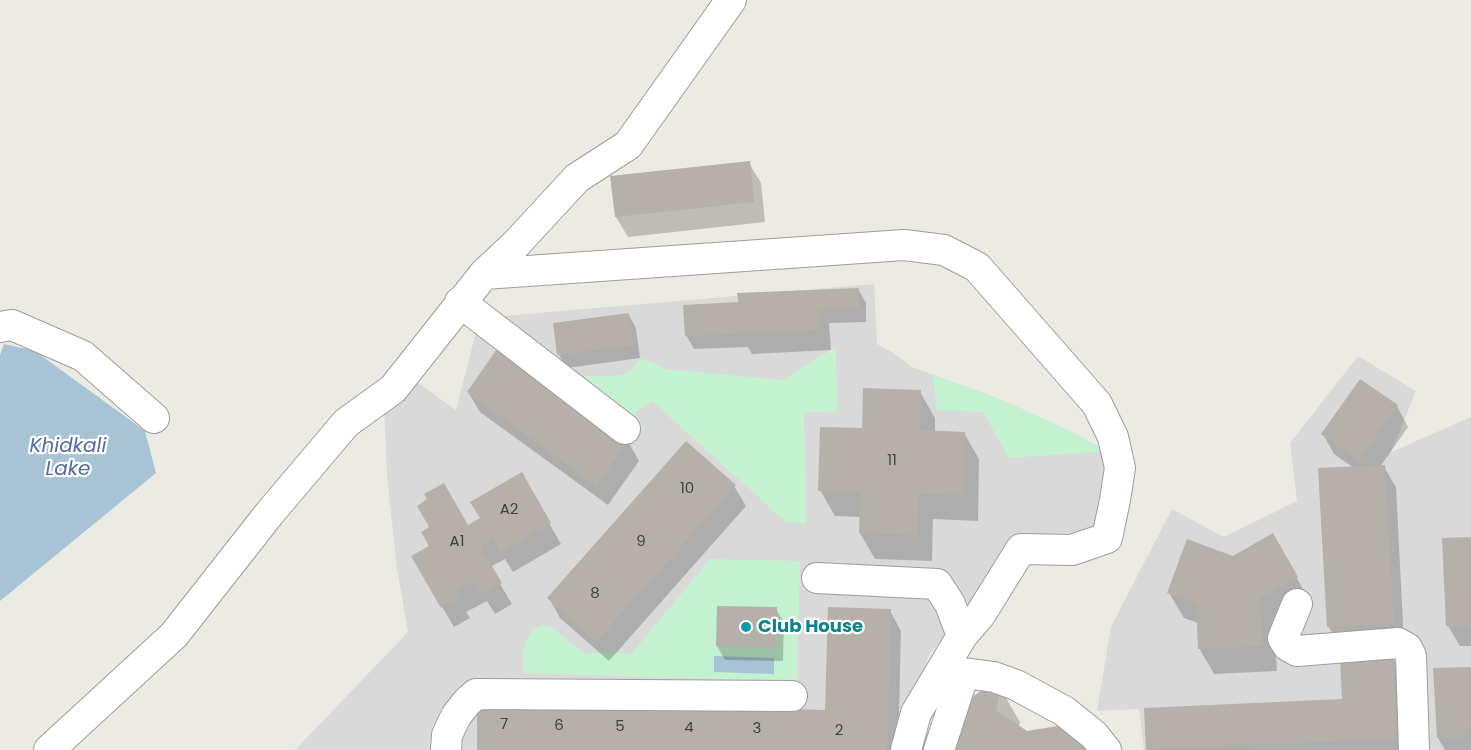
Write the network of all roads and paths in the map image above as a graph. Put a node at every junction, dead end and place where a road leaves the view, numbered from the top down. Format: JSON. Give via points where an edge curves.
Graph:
{"nodes":[{"id":1,"x":731,"y":0,"type":"edge"},
{"id":2,"x":484,"y":274,"type":"junction"},
{"id":3,"x":460,"y":302,"type":"junction"},
{"id":4,"x":0,"y":327,"type":"edge"},
{"id":5,"x":154,"y":418,"type":"dead end"},
{"id":6,"x":625,"y":429,"type":"dead end"},
{"id":7,"x":817,"y":578,"type":"dead end"},
{"id":8,"x":1297,"y":604,"type":"dead end"},
{"id":9,"x":962,"y":636,"type":"junction"},
{"id":10,"x":792,"y":696,"type":"dead end"},
{"id":11,"x":49,"y":750,"type":"edge"},
{"id":12,"x":446,"y":750,"type":"edge"},
{"id":13,"x":906,"y":750,"type":"edge"},
{"id":14,"x":939,"y":750,"type":"edge"},
{"id":15,"x":1106,"y":750,"type":"edge"},
{"id":16,"x":1414,"y":750,"type":"edge"}],
"edges":[{"from":1,"to":2,"type":"lane","via":[[628,145],[577,178]]},
{"from":2,"to":3,"type":"lane"},
{"from":2,"to":9,"type":"lane","via":[[904,245],[944,250],[977,267],[1096,404],[1113,437],[1120,468],[1107,538],[1072,550],[1021,549],[980,615]]},
{"from":3,"to":6,"type":"lane"},
{"from":3,"to":11,"type":"lane","via":[[393,389],[346,423],[174,635]]},
{"from":4,"to":5,"type":"lane","via":[[12,325],[83,356]]},
{"from":7,"to":9,"type":"lane","via":[[937,584],[950,604]]},
{"from":8,"to":16,"type":"lane","via":[[1283,638],[1297,651],[1398,643],[1407,648],[1411,656]]},
{"from":9,"to":13,"type":"lane","via":[[916,713]]},
{"from":10,"to":12,"type":"lane","via":[[476,694],[456,716],[447,735]]},
{"from":14,"to":15,"type":"lane","via":[[964,673],[1016,685],[1064,711]]}]}
